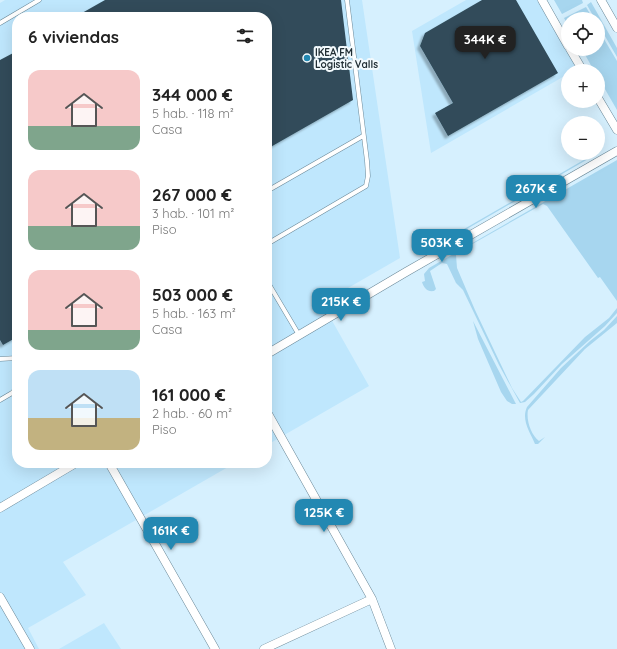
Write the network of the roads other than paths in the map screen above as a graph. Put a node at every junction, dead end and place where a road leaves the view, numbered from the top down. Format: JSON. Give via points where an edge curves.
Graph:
{"nodes":[{"id":1,"x":39,"y":0,"type":"edge"},
{"id":2,"x":347,"y":0,"type":"edge"},
{"id":3,"x":542,"y":0,"type":"edge"},
{"id":4,"x":601,"y":0,"type":"edge"},
{"id":5,"x":18,"y":12,"type":"edge"},
{"id":6,"x":12,"y":15,"type":"edge"},
{"id":7,"x":0,"y":22,"type":"edge"},
{"id":8,"x":617,"y":28,"type":"edge"},
{"id":9,"x":561,"y":34,"type":"edge"},
{"id":10,"x":604,"y":108,"type":"edge"},
{"id":11,"x":617,"y":130,"type":"edge"},
{"id":12,"x":363,"y":136,"type":"junction"},
{"id":13,"x":617,"y":151,"type":"edge"},
{"id":14,"x":272,"y":188,"type":"edge"},
{"id":15,"x":272,"y":241,"type":"edge"},
{"id":16,"x":272,"y":290,"type":"edge"},
{"id":17,"x":299,"y":335,"type":"junction"},
{"id":18,"x":272,"y":351,"type":"edge"},
{"id":19,"x":12,"y":358,"type":"edge"},
{"id":20,"x":0,"y":359,"type":"edge"},
{"id":21,"x":12,"y":393,"type":"edge"},
{"id":22,"x":0,"y":400,"type":"edge"},
{"id":23,"x":272,"y":421,"type":"edge"},
{"id":24,"x":68,"y":468,"type":"edge"},
{"id":25,"x":112,"y":468,"type":"edge"},
{"id":26,"x":0,"y":508,"type":"edge"},
{"id":27,"x":0,"y":597,"type":"edge"},
{"id":28,"x":372,"y":599,"type":"junction"},
{"id":29,"x":30,"y":649,"type":"edge"},
{"id":30,"x":215,"y":649,"type":"edge"},
{"id":31,"x":264,"y":649,"type":"edge"},
{"id":32,"x":391,"y":649,"type":"edge"}],
"edges":[{"from":1,"to":5,"type":"lane"},
{"from":2,"to":12,"type":"lane"},
{"from":3,"to":9,"type":"street"},
{"from":4,"to":8,"type":"street"},
{"from":6,"to":7,"type":"lane"},
{"from":10,"to":11,"type":"street"},
{"from":12,"to":14,"type":"lane"},
{"from":12,"to":15,"type":"lane","via":[[368,176],[366,186]]},
{"from":13,"to":17,"type":"street"},
{"from":16,"to":17,"type":"lane"},
{"from":17,"to":18,"type":"street"},
{"from":19,"to":20,"type":"lane"},
{"from":21,"to":22,"type":"lane"},
{"from":23,"to":28,"type":"street"},
{"from":24,"to":26,"type":"street"},
{"from":25,"to":30,"type":"street"},
{"from":27,"to":29,"type":"street"},
{"from":28,"to":31,"type":"street"},
{"from":28,"to":32,"type":"street"}]}
